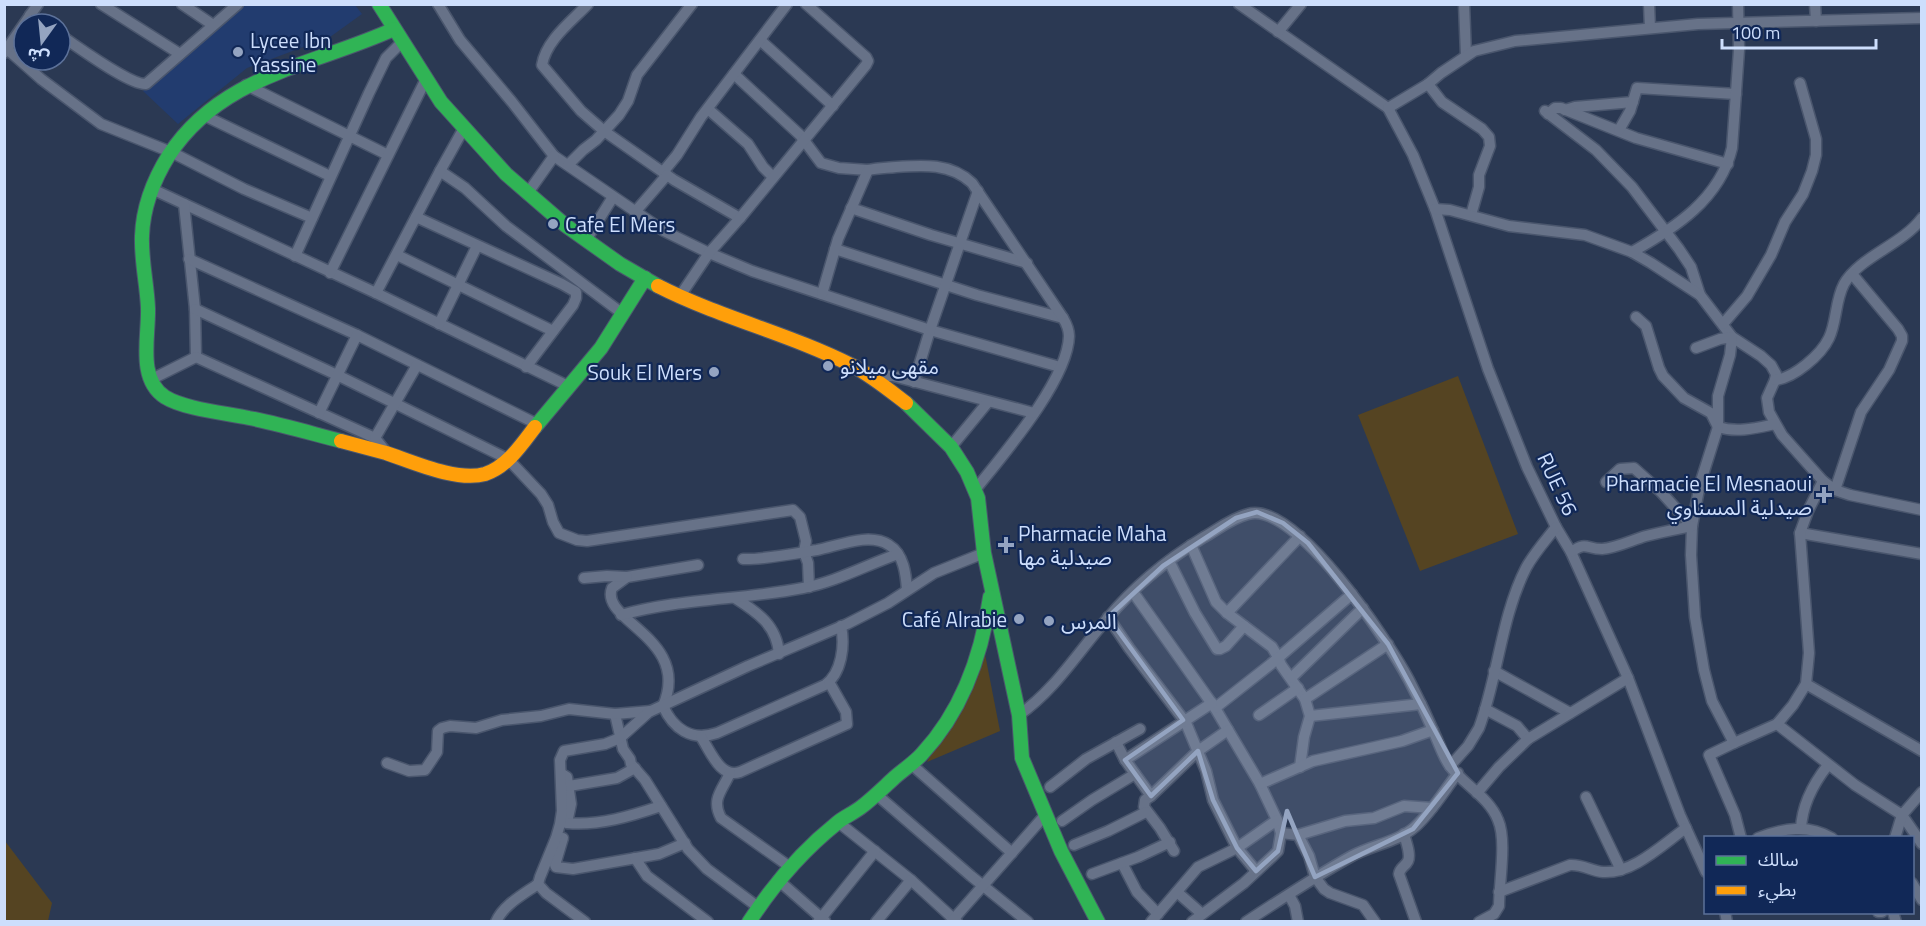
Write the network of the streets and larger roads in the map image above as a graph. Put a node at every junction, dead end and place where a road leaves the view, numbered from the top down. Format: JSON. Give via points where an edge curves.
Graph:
{"nodes":[{"id":1,"x":101,"y":4,"type":"edge"},
{"id":2,"x":182,"y":4,"type":"edge"},
{"id":3,"x":238,"y":4,"type":"edge"},
{"id":4,"x":379,"y":4,"type":"edge"},
{"id":5,"x":438,"y":4,"type":"edge"},
{"id":6,"x":588,"y":4,"type":"edge"},
{"id":7,"x":692,"y":4,"type":"edge"},
{"id":8,"x":787,"y":4,"type":"edge"},
{"id":9,"x":806,"y":4,"type":"edge"},
{"id":10,"x":1239,"y":4,"type":"edge"},
{"id":11,"x":1301,"y":4,"type":"edge"},
{"id":12,"x":1464,"y":4,"type":"edge"},
{"id":13,"x":1649,"y":4,"type":"edge"},
{"id":14,"x":1738,"y":4,"type":"edge"},
{"id":15,"x":1815,"y":4,"type":"edge"},
{"id":16,"x":1922,"y":18,"type":"edge"},
{"id":17,"x":1816,"y":21,"type":"junction"},
{"id":18,"x":1740,"y":23,"type":"junction"},
{"id":19,"x":213,"y":25,"type":"junction"},
{"id":20,"x":1650,"y":28,"type":"junction"},
{"id":21,"x":394,"y":29,"type":"junction"},
{"id":22,"x":1278,"y":32,"type":"junction"},
{"id":23,"x":760,"y":40,"type":"junction"},
{"id":24,"x":402,"y":42,"type":"junction"},
{"id":25,"x":72,"y":43,"type":"edge"},
{"id":26,"x":6,"y":51,"type":"edge"},
{"id":27,"x":180,"y":54,"type":"junction"},
{"id":28,"x":1466,"y":55,"type":"junction"},
{"id":29,"x":734,"y":74,"type":"junction"},
{"id":30,"x":426,"y":79,"type":"junction"},
{"id":31,"x":1800,"y":83,"type":"dead end"},
{"id":32,"x":1428,"y":84,"type":"junction"},
{"id":33,"x":246,"y":85,"type":"junction"},
{"id":34,"x":1736,"y":94,"type":"junction"},
{"id":35,"x":1633,"y":102,"type":"junction"},
{"id":36,"x":833,"y":106,"type":"junction"},
{"id":37,"x":1388,"y":108,"type":"junction"},
{"id":38,"x":708,"y":109,"type":"junction"},
{"id":39,"x":1564,"y":110,"type":"junction"},
{"id":40,"x":203,"y":115,"type":"junction"},
{"id":41,"x":464,"y":128,"type":"junction"},
{"id":42,"x":604,"y":130,"type":"junction"},
{"id":43,"x":1619,"y":130,"type":"junction"},
{"id":44,"x":349,"y":135,"type":"junction"},
{"id":45,"x":804,"y":140,"type":"junction"},
{"id":46,"x":171,"y":153,"type":"junction"},
{"id":47,"x":388,"y":155,"type":"junction"},
{"id":48,"x":554,"y":156,"type":"junction"},
{"id":49,"x":1728,"y":164,"type":"junction"},
{"id":50,"x":568,"y":165,"type":"junction"},
{"id":51,"x":868,"y":170,"type":"junction"},
{"id":52,"x":440,"y":171,"type":"junction"},
{"id":53,"x":665,"y":174,"type":"junction"},
{"id":54,"x":330,"y":176,"type":"junction"},
{"id":55,"x":773,"y":177,"type":"junction"},
{"id":56,"x":152,"y":189,"type":"junction"},
{"id":57,"x":978,"y":192,"type":"junction"},
{"id":58,"x":527,"y":194,"type":"junction"},
{"id":59,"x":613,"y":196,"type":"junction"},
{"id":60,"x":184,"y":204,"type":"junction"},
{"id":61,"x":851,"y":208,"type":"junction"},
{"id":62,"x":1435,"y":209,"type":"junction"},
{"id":63,"x":635,"y":212,"type":"junction"},
{"id":64,"x":1471,"y":215,"type":"junction"},
{"id":65,"x":416,"y":217,"type":"junction"},
{"id":66,"x":740,"y":218,"type":"junction"},
{"id":67,"x":1922,"y":218,"type":"edge"},
{"id":68,"x":312,"y":219,"type":"junction"},
{"id":69,"x":1666,"y":233,"type":"junction"},
{"id":70,"x":586,"y":240,"type":"junction"},
{"id":71,"x":960,"y":243,"type":"junction"},
{"id":72,"x":477,"y":246,"type":"junction"},
{"id":73,"x":835,"y":249,"type":"junction"},
{"id":74,"x":1632,"y":252,"type":"junction"},
{"id":75,"x":709,"y":253,"type":"junction"},
{"id":76,"x":397,"y":255,"type":"junction"},
{"id":77,"x":295,"y":256,"type":"junction"},
{"id":78,"x":189,"y":259,"type":"junction"},
{"id":79,"x":1027,"y":263,"type":"junction"},
{"id":80,"x":330,"y":273,"type":"junction"},
{"id":81,"x":1852,"y":274,"type":"junction"},
{"id":82,"x":645,"y":278,"type":"junction"},
{"id":83,"x":458,"y":284,"type":"junction"},
{"id":84,"x":946,"y":284,"type":"junction"},
{"id":85,"x":376,"y":293,"type":"junction"},
{"id":86,"x":822,"y":294,"type":"junction"},
{"id":87,"x":1700,"y":295,"type":"junction"},
{"id":88,"x":680,"y":296,"type":"junction"},
{"id":89,"x":195,"y":309,"type":"junction"},
{"id":90,"x":623,"y":314,"type":"junction"},
{"id":91,"x":1636,"y":317,"type":"dead end"},
{"id":92,"x":1063,"y":318,"type":"junction"},
{"id":93,"x":440,"y":324,"type":"junction"},
{"id":94,"x":1723,"y":324,"type":"junction"},
{"id":95,"x":930,"y":330,"type":"junction"},
{"id":96,"x":553,"y":331,"type":"junction"},
{"id":97,"x":357,"y":335,"type":"junction"},
{"id":98,"x":1732,"y":337,"type":"junction"},
{"id":99,"x":1696,"y":348,"type":"dead end"},
{"id":100,"x":196,"y":357,"type":"junction"},
{"id":101,"x":417,"y":365,"type":"junction"},
{"id":102,"x":526,"y":367,"type":"junction"},
{"id":103,"x":1060,"y":367,"type":"junction"},
{"id":104,"x":337,"y":375,"type":"junction"},
{"id":105,"x":150,"y":380,"type":"junction"},
{"id":106,"x":1775,"y":380,"type":"junction"},
{"id":107,"x":877,"y":381,"type":"junction"},
{"id":108,"x":914,"y":382,"type":"junction"},
{"id":109,"x":568,"y":386,"type":"junction"},
{"id":110,"x":988,"y":402,"type":"junction"},
{"id":111,"x":396,"y":404,"type":"junction"},
{"id":112,"x":320,"y":413,"type":"junction"},
{"id":113,"x":1034,"y":413,"type":"junction"},
{"id":114,"x":537,"y":424,"type":"junction"},
{"id":115,"x":1775,"y":424,"type":"junction"},
{"id":116,"x":1718,"y":427,"type":"junction"},
{"id":117,"x":375,"y":438,"type":"junction"},
{"id":118,"x":951,"y":447,"type":"junction"},
{"id":119,"x":387,"y":453,"type":"junction"},
{"id":120,"x":507,"y":459,"type":"junction"},
{"id":121,"x":1823,"y":481,"type":"junction"},
{"id":122,"x":1606,"y":482,"type":"dead end"},
{"id":123,"x":975,"y":490,"type":"junction"},
{"id":124,"x":1835,"y":490,"type":"junction"},
{"id":125,"x":1922,"y":510,"type":"edge"},
{"id":126,"x":1692,"y":526,"type":"junction"},
{"id":127,"x":1556,"y":527,"type":"junction"},
{"id":128,"x":1800,"y":533,"type":"junction"},
{"id":129,"x":1300,"y":536,"type":"junction"},
{"id":130,"x":1191,"y":545,"type":"junction"},
{"id":131,"x":804,"y":552,"type":"junction"},
{"id":132,"x":1571,"y":552,"type":"junction"},
{"id":133,"x":984,"y":553,"type":"junction"},
{"id":134,"x":898,"y":554,"type":"junction"},
{"id":135,"x":1922,"y":554,"type":"edge"},
{"id":136,"x":743,"y":559,"type":"dead end"},
{"id":137,"x":1168,"y":561,"type":"junction"},
{"id":138,"x":698,"y":565,"type":"dead end"},
{"id":139,"x":584,"y":578,"type":"dead end"},
{"id":140,"x":627,"y":578,"type":"junction"},
{"id":141,"x":809,"y":587,"type":"junction"},
{"id":142,"x":991,"y":587,"type":"junction"},
{"id":143,"x":908,"y":590,"type":"junction"},
{"id":144,"x":1133,"y":592,"type":"junction"},
{"id":145,"x":1353,"y":594,"type":"junction"},
{"id":146,"x":735,"y":598,"type":"junction"},
{"id":147,"x":1363,"y":608,"type":"junction"},
{"id":148,"x":1227,"y":613,"type":"junction"},
{"id":149,"x":621,"y":615,"type":"junction"},
{"id":150,"x":1108,"y":617,"type":"junction"},
{"id":151,"x":841,"y":626,"type":"junction"},
{"id":152,"x":1244,"y":626,"type":"junction"},
{"id":153,"x":1388,"y":644,"type":"junction"},
{"id":154,"x":779,"y":654,"type":"junction"},
{"id":155,"x":1278,"y":657,"type":"junction"},
{"id":156,"x":1494,"y":671,"type":"junction"},
{"id":157,"x":1291,"y":678,"type":"junction"},
{"id":158,"x":1628,"y":678,"type":"junction"},
{"id":159,"x":829,"y":682,"type":"junction"},
{"id":160,"x":1806,"y":684,"type":"junction"},
{"id":161,"x":1298,"y":688,"type":"junction"},
{"id":162,"x":1305,"y":699,"type":"junction"},
{"id":163,"x":1421,"y":704,"type":"junction"},
{"id":164,"x":1214,"y":705,"type":"junction"},
{"id":165,"x":663,"y":706,"type":"junction"},
{"id":166,"x":1485,"y":709,"type":"junction"},
{"id":167,"x":651,"y":711,"type":"junction"},
{"id":168,"x":1570,"y":713,"type":"junction"},
{"id":169,"x":615,"y":714,"type":"junction"},
{"id":170,"x":1259,"y":715,"type":"dead end"},
{"id":171,"x":1019,"y":716,"type":"junction"},
{"id":172,"x":1310,"y":716,"type":"junction"},
{"id":173,"x":1183,"y":720,"type":"junction"},
{"id":174,"x":1777,"y":724,"type":"junction"},
{"id":175,"x":1140,"y":729,"type":"dead end"},
{"id":176,"x":1228,"y":730,"type":"junction"},
{"id":177,"x":1433,"y":730,"type":"junction"},
{"id":178,"x":701,"y":737,"type":"junction"},
{"id":179,"x":620,"y":738,"type":"junction"},
{"id":180,"x":1528,"y":739,"type":"junction"},
{"id":181,"x":1116,"y":742,"type":"junction"},
{"id":182,"x":1734,"y":743,"type":"junction"},
{"id":183,"x":1922,"y":750,"type":"edge"},
{"id":184,"x":1198,"y":751,"type":"junction"},
{"id":185,"x":1125,"y":760,"type":"junction"},
{"id":186,"x":387,"y":763,"type":"dead end"},
{"id":187,"x":911,"y":764,"type":"junction"},
{"id":188,"x":1828,"y":765,"type":"junction"},
{"id":189,"x":1300,"y":767,"type":"junction"},
{"id":190,"x":635,"y":768,"type":"junction"},
{"id":191,"x":1454,"y":770,"type":"junction"},
{"id":192,"x":730,"y":773,"type":"junction"},
{"id":193,"x":562,"y":774,"type":"junction"},
{"id":194,"x":1135,"y":774,"type":"junction"},
{"id":195,"x":1260,"y":784,"type":"junction"},
{"id":196,"x":568,"y":786,"type":"junction"},
{"id":197,"x":1050,"y":787,"type":"dead end"},
{"id":198,"x":1922,"y":792,"type":"edge"},
{"id":199,"x":876,"y":794,"type":"junction"},
{"id":200,"x":1477,"y":794,"type":"junction"},
{"id":201,"x":1151,"y":796,"type":"junction"},
{"id":202,"x":1586,"y":797,"type":"dead end"},
{"id":203,"x":661,"y":806,"type":"junction"},
{"id":204,"x":1432,"y":808,"type":"junction"},
{"id":205,"x":1146,"y":812,"type":"junction"},
{"id":206,"x":1046,"y":814,"type":"junction"},
{"id":207,"x":1902,"y":815,"type":"junction"},
{"id":208,"x":1277,"y":820,"type":"junction"},
{"id":209,"x":1062,"y":821,"type":"dead end"},
{"id":210,"x":838,"y":822,"type":"junction"},
{"id":211,"x":567,"y":823,"type":"junction"},
{"id":212,"x":1686,"y":828,"type":"junction"},
{"id":213,"x":1802,"y":829,"type":"junction"},
{"id":214,"x":1281,"y":833,"type":"junction"},
{"id":215,"x":1404,"y":834,"type":"junction"},
{"id":216,"x":1298,"y":835,"type":"junction"},
{"id":217,"x":1741,"y":836,"type":"edge"},
{"id":218,"x":1761,"y":836,"type":"edge"},
{"id":219,"x":1830,"y":836,"type":"edge"},
{"id":220,"x":1895,"y":836,"type":"edge"},
{"id":221,"x":685,"y":843,"type":"junction"},
{"id":222,"x":1922,"y":844,"type":"edge"},
{"id":223,"x":1074,"y":846,"type":"dead end"},
{"id":224,"x":1237,"y":848,"type":"junction"},
{"id":225,"x":875,"y":850,"type":"junction"},
{"id":226,"x":1012,"y":854,"type":"junction"},
{"id":227,"x":635,"y":858,"type":"junction"},
{"id":228,"x":1122,"y":863,"type":"junction"},
{"id":229,"x":790,"y":867,"type":"junction"},
{"id":230,"x":1704,"y":868,"type":"edge"},
{"id":231,"x":1621,"y":870,"type":"junction"},
{"id":232,"x":1256,"y":871,"type":"junction"},
{"id":233,"x":1092,"y":874,"type":"dead end"},
{"id":234,"x":1315,"y":877,"type":"junction"},
{"id":235,"x":778,"y":880,"type":"junction"},
{"id":236,"x":911,"y":880,"type":"junction"},
{"id":237,"x":538,"y":884,"type":"junction"},
{"id":238,"x":983,"y":886,"type":"junction"},
{"id":239,"x":1914,"y":886,"type":"edge"},
{"id":240,"x":1177,"y":892,"type":"junction"},
{"id":241,"x":1499,"y":892,"type":"junction"},
{"id":242,"x":1289,"y":894,"type":"junction"},
{"id":243,"x":1922,"y":900,"type":"edge"},
{"id":244,"x":758,"y":907,"type":"junction"},
{"id":245,"x":1202,"y":914,"type":"junction"},
{"id":246,"x":1155,"y":918,"type":"edge"},
{"id":247,"x":1094,"y":919,"type":"edge"},
{"id":248,"x":822,"y":920,"type":"edge"},
{"id":249,"x":954,"y":920,"type":"edge"},
{"id":250,"x":496,"y":921,"type":"edge"},
{"id":251,"x":585,"y":921,"type":"edge"},
{"id":252,"x":708,"y":921,"type":"edge"},
{"id":253,"x":749,"y":921,"type":"edge"},
{"id":254,"x":876,"y":921,"type":"edge"},
{"id":255,"x":1028,"y":921,"type":"edge"},
{"id":256,"x":1192,"y":921,"type":"edge"},
{"id":257,"x":1246,"y":921,"type":"edge"},
{"id":258,"x":1298,"y":921,"type":"edge"},
{"id":259,"x":1375,"y":921,"type":"edge"},
{"id":260,"x":1416,"y":921,"type":"edge"},
{"id":261,"x":1479,"y":921,"type":"edge"}],
"edges":[{"from":1,"to":27,"type":"street"},
{"from":2,"to":19,"type":"street"},
{"from":3,"to":19,"type":"street"},
{"from":4,"to":21,"type":"street"},
{"from":5,"to":48,"type":"street","via":[[460,40]]},
{"from":6,"to":42,"type":"street","via":[[561,31],[542,64],[581,111]]},
{"from":7,"to":42,"type":"street","via":[[637,75],[628,101]]},
{"from":8,"to":23,"type":"street"},
{"from":9,"to":36,"type":"street","via":[[868,61]]},
{"from":10,"to":22,"type":"street"},
{"from":11,"to":22,"type":"street"},
{"from":12,"to":28,"type":"street"},
{"from":13,"to":20,"type":"street"},
{"from":14,"to":18,"type":"street"},
{"from":15,"to":17,"type":"street"},
{"from":16,"to":17,"type":"street"},
{"from":17,"to":18,"type":"street"},
{"from":18,"to":20,"type":"street"},
{"from":18,"to":34,"type":"street"},
{"from":19,"to":27,"type":"street"},
{"from":20,"to":28,"type":"street","via":[[1515,41],[1483,47]]},
{"from":21,"to":24,"type":"street"},
{"from":21,"to":33,"type":"street"},
{"from":22,"to":37,"type":"street"},
{"from":23,"to":29,"type":"street"},
{"from":23,"to":36,"type":"street"},
{"from":24,"to":30,"type":"street"},
{"from":24,"to":44,"type":"street","via":[[386,58]]},
{"from":25,"to":27,"type":"street","via":[[143,84]]},
{"from":26,"to":46,"type":"street","via":[[101,124]]},
{"from":28,"to":32,"type":"street"},
{"from":29,"to":38,"type":"street"},
{"from":29,"to":45,"type":"street"},
{"from":30,"to":41,"type":"street"},
{"from":30,"to":47,"type":"street"},
{"from":31,"to":94,"type":"street","via":[[1816,139],[1812,171],[1771,255],[1747,296]]},
{"from":32,"to":37,"type":"street"},
{"from":32,"to":64,"type":"street","via":[[1442,102],[1489,137]]},
{"from":33,"to":40,"type":"street"},
{"from":33,"to":44,"type":"street"},
{"from":34,"to":35,"type":"street","via":[[1640,87],[1635,90]]},
{"from":34,"to":49,"type":"street"},
{"from":35,"to":39,"type":"street"},
{"from":35,"to":43,"type":"street"},
{"from":36,"to":45,"type":"street"},
{"from":37,"to":62,"type":"street","name":"RUE 56"},
{"from":38,"to":53,"type":"street"},
{"from":38,"to":55,"type":"street","via":[[748,144]]},
{"from":39,"to":43,"type":"street"},
{"from":39,"to":69,"type":"street","via":[[1555,108],[1547,112],[1615,168]]},
{"from":40,"to":46,"type":"street","via":[[182,135]]},
{"from":40,"to":54,"type":"street"},
{"from":41,"to":52,"type":"street"},
{"from":41,"to":58,"type":"street"},
{"from":42,"to":50,"type":"street"},
{"from":42,"to":53,"type":"street"},
{"from":43,"to":49,"type":"street"},
{"from":44,"to":47,"type":"street"},
{"from":44,"to":54,"type":"street"},
{"from":45,"to":51,"type":"street","via":[[825,165]]},
{"from":45,"to":55,"type":"street"},
{"from":46,"to":56,"type":"street"},
{"from":46,"to":68,"type":"street"},
{"from":47,"to":80,"type":"street"},
{"from":48,"to":50,"type":"street"},
{"from":48,"to":58,"type":"street"},
{"from":49,"to":69,"type":"street","via":[[1718,183],[1686,219]]},
{"from":50,"to":59,"type":"street"},
{"from":51,"to":57,"type":"street","via":[[941,167],[960,173]]},
{"from":51,"to":61,"type":"street"},
{"from":52,"to":65,"type":"street"},
{"from":52,"to":90,"type":"street"},
{"from":53,"to":63,"type":"street"},
{"from":53,"to":66,"type":"street"},
{"from":54,"to":68,"type":"street"},
{"from":55,"to":66,"type":"street"},
{"from":56,"to":60,"type":"street"},
{"from":56,"to":105,"type":"street","via":[[142,236]]},
{"from":57,"to":71,"type":"street"},
{"from":57,"to":79,"type":"street"},
{"from":58,"to":70,"type":"street"},
{"from":59,"to":63,"type":"street"},
{"from":59,"to":70,"type":"street"},
{"from":60,"to":77,"type":"street"},
{"from":60,"to":78,"type":"street"},
{"from":61,"to":71,"type":"street"},
{"from":61,"to":73,"type":"street"},
{"from":62,"to":64,"type":"street"},
{"from":62,"to":127,"type":"street","name":"RUE 56","via":[[1488,369]]},
{"from":63,"to":75,"type":"street"},
{"from":64,"to":74,"type":"street","via":[[1509,226],[1585,235]]},
{"from":65,"to":72,"type":"street"},
{"from":65,"to":76,"type":"street"},
{"from":66,"to":75,"type":"street"},
{"from":67,"to":81,"type":"street"},
{"from":68,"to":77,"type":"street"},
{"from":69,"to":74,"type":"street"},
{"from":69,"to":87,"type":"street","via":[[1691,267]]},
{"from":70,"to":82,"type":"street"},
{"from":71,"to":79,"type":"street"},
{"from":71,"to":84,"type":"street"},
{"from":72,"to":83,"type":"street"},
{"from":72,"to":96,"type":"street","via":[[576,292],[573,305]]},
{"from":73,"to":84,"type":"street"},
{"from":73,"to":86,"type":"street"},
{"from":74,"to":87,"type":"street"},
{"from":75,"to":86,"type":"street"},
{"from":75,"to":88,"type":"street"},
{"from":76,"to":83,"type":"street"},
{"from":76,"to":85,"type":"street"},
{"from":77,"to":80,"type":"street"},
{"from":78,"to":89,"type":"street"},
{"from":78,"to":97,"type":"street"},
{"from":79,"to":92,"type":"street"},
{"from":80,"to":85,"type":"street"},
{"from":81,"to":106,"type":"street","via":[[1838,300],[1828,339],[1800,369]]},
{"from":81,"to":124,"type":"street","via":[[1898,329],[1902,341],[1889,370],[1861,412]]},
{"from":82,"to":88,"type":"street"},
{"from":82,"to":90,"type":"street"},
{"from":83,"to":93,"type":"street"},
{"from":83,"to":96,"type":"street"},
{"from":84,"to":92,"type":"street"},
{"from":84,"to":95,"type":"street"},
{"from":85,"to":93,"type":"street"},
{"from":86,"to":95,"type":"street"},
{"from":87,"to":94,"type":"street"},
{"from":88,"to":107,"type":"street","via":[[834,357]]},
{"from":89,"to":100,"type":"street"},
{"from":89,"to":104,"type":"street"},
{"from":90,"to":109,"type":"street","via":[[595,356]]},
{"from":91,"to":116,"type":"street","via":[[1646,326],[1663,376],[1684,398],[1711,413]]},
{"from":92,"to":103,"type":"street","via":[[1069,337]]},
{"from":93,"to":102,"type":"street"},
{"from":94,"to":98,"type":"street"},
{"from":95,"to":103,"type":"street"},
{"from":95,"to":108,"type":"street"},
{"from":96,"to":102,"type":"street"},
{"from":97,"to":101,"type":"street"},
{"from":97,"to":104,"type":"street"},
{"from":98,"to":99,"type":"street"},
{"from":98,"to":106,"type":"street","via":[[1771,365]]},
{"from":98,"to":116,"type":"street","via":[[1718,396]]},
{"from":100,"to":105,"type":"street"},
{"from":100,"to":112,"type":"street"},
{"from":101,"to":111,"type":"street"},
{"from":101,"to":114,"type":"street"},
{"from":102,"to":109,"type":"street"},
{"from":103,"to":113,"type":"street"},
{"from":104,"to":111,"type":"street"},
{"from":104,"to":112,"type":"street"},
{"from":105,"to":119,"type":"street","via":[[163,396],[180,403]]},
{"from":106,"to":115,"type":"street","via":[[1767,403]]},
{"from":107,"to":108,"type":"street","via":[[893,376]]},
{"from":107,"to":118,"type":"street"},
{"from":108,"to":110,"type":"street"},
{"from":109,"to":114,"type":"street"},
{"from":110,"to":113,"type":"street"},
{"from":110,"to":118,"type":"street"},
{"from":111,"to":117,"type":"street"},
{"from":111,"to":120,"type":"street"},
{"from":112,"to":117,"type":"street"},
{"from":113,"to":123,"type":"street"},
{"from":114,"to":120,"type":"street"},
{"from":115,"to":116,"type":"street","via":[[1751,429]]},
{"from":115,"to":121,"type":"street"},
{"from":116,"to":126,"type":"street"},
{"from":117,"to":119,"type":"street"},
{"from":118,"to":123,"type":"street"},
{"from":119,"to":120,"type":"street","via":[[469,476],[488,473]]},
{"from":120,"to":131,"type":"street","via":[[541,494],[557,530],[569,538],[587,541],[793,510],[802,521]]},
{"from":121,"to":124,"type":"street"},
{"from":121,"to":128,"type":"street"},
{"from":122,"to":126,"type":"street","via":[[1620,469],[1634,468]]},
{"from":123,"to":133,"type":"street"},
{"from":124,"to":125,"type":"street"},
{"from":126,"to":132,"type":"street","via":[[1612,547],[1579,546]]},
{"from":126,"to":182,"type":"street","via":[[1698,642],[1712,701]]},
{"from":127,"to":132,"type":"street","name":"RUE 56"},
{"from":127,"to":156,"type":"street","via":[[1526,568]]},
{"from":128,"to":135,"type":"street"},
{"from":128,"to":160,"type":"street","via":[[1809,653]]},
{"from":129,"to":130,"type":"street","via":[[1273,517],[1257,512],[1236,518]]},
{"from":129,"to":145,"type":"street"},
{"from":129,"to":148,"type":"street"},
{"from":130,"to":137,"type":"street"},
{"from":130,"to":148,"type":"street","via":[[1216,602]]},
{"from":131,"to":134,"type":"street","via":[[877,540]]},
{"from":131,"to":136,"type":"street"},
{"from":131,"to":141,"type":"street"},
{"from":132,"to":158,"type":"street","name":"RUE 56"},
{"from":133,"to":142,"type":"street"},
{"from":133,"to":143,"type":"street","via":[[942,569]]},
{"from":134,"to":141,"type":"street"},
{"from":134,"to":143,"type":"street"},
{"from":137,"to":144,"type":"street"},
{"from":137,"to":152,"type":"street","via":[[1217,649],[1226,646]]},
{"from":138,"to":140,"type":"street"},
{"from":139,"to":140,"type":"street"},
{"from":140,"to":149,"type":"street","via":[[610,592]]},
{"from":141,"to":146,"type":"street"},
{"from":142,"to":171,"type":"street"},
{"from":142,"to":187,"type":"street","via":[[982,637],[967,683],[935,739]]},
{"from":143,"to":151,"type":"street"},
{"from":144,"to":150,"type":"street"},
{"from":144,"to":164,"type":"street"},
{"from":145,"to":147,"type":"street"},
{"from":145,"to":155,"type":"street"},
{"from":146,"to":149,"type":"street","via":[[675,603]]},
{"from":146,"to":154,"type":"street","via":[[762,615],[778,644]]},
{"from":147,"to":153,"type":"street"},
{"from":147,"to":157,"type":"street"},
{"from":148,"to":152,"type":"street"},
{"from":149,"to":165,"type":"street","via":[[652,641],[663,657],[670,681]]},
{"from":150,"to":171,"type":"street","via":[[1054,685]]},
{"from":150,"to":173,"type":"street"},
{"from":151,"to":154,"type":"street"},
{"from":151,"to":159,"type":"street","via":[[841,657]]},
{"from":152,"to":155,"type":"street","via":[[1272,647]]},
{"from":153,"to":162,"type":"street"},
{"from":153,"to":163,"type":"street"},
{"from":154,"to":165,"type":"street"},
{"from":155,"to":157,"type":"street"},
{"from":155,"to":164,"type":"street"},
{"from":156,"to":166,"type":"street"},
{"from":156,"to":168,"type":"street"},
{"from":157,"to":161,"type":"street"},
{"from":158,"to":168,"type":"street"},
{"from":158,"to":212,"type":"street","name":"RUE 56"},
{"from":159,"to":178,"type":"street"},
{"from":159,"to":192,"type":"street","via":[[846,712],[845,726]]},
{"from":160,"to":174,"type":"street"},
{"from":160,"to":183,"type":"street"},
{"from":161,"to":162,"type":"street"},
{"from":161,"to":170,"type":"street"},
{"from":162,"to":172,"type":"street"},
{"from":163,"to":172,"type":"street"},
{"from":163,"to":177,"type":"street"},
{"from":164,"to":173,"type":"street"},
{"from":164,"to":176,"type":"street"},
{"from":165,"to":167,"type":"street"},
{"from":165,"to":178,"type":"street","via":[[671,721],[685,732]]},
{"from":166,"to":180,"type":"street","via":[[1517,726]]},
{"from":166,"to":191,"type":"street","via":[[1479,728]]},
{"from":167,"to":169,"type":"street"},
{"from":167,"to":179,"type":"street"},
{"from":168,"to":180,"type":"street"},
{"from":169,"to":179,"type":"street"},
{"from":169,"to":186,"type":"street","via":[[569,709],[476,728],[450,726],[438,731],[437,752],[424,770],[409,771]]},
{"from":171,"to":206,"type":"street","via":[[1022,759]]},
{"from":172,"to":189,"type":"street"},
{"from":173,"to":184,"type":"street"},
{"from":173,"to":185,"type":"street"},
{"from":174,"to":182,"type":"street"},
{"from":174,"to":188,"type":"street"},
{"from":175,"to":181,"type":"street"},
{"from":176,"to":184,"type":"street"},
{"from":176,"to":195,"type":"street"},
{"from":177,"to":189,"type":"street"},
{"from":177,"to":191,"type":"street"},
{"from":178,"to":192,"type":"street","via":[[720,766]]},
{"from":179,"to":190,"type":"street"},
{"from":179,"to":193,"type":"street","via":[[564,752],[560,760]]},
{"from":180,"to":200,"type":"street"},
{"from":181,"to":185,"type":"street"},
{"from":181,"to":197,"type":"street"},
{"from":182,"to":217,"type":"street","via":[[1709,755]]},
{"from":184,"to":201,"type":"street"},
{"from":184,"to":224,"type":"street","via":[[1213,800]]},
{"from":185,"to":194,"type":"street"},
{"from":187,"to":199,"type":"street"},
{"from":187,"to":226,"type":"street"},
{"from":188,"to":207,"type":"street"},
{"from":188,"to":213,"type":"street","via":[[1806,803]]},
{"from":189,"to":195,"type":"street"},
{"from":190,"to":196,"type":"street","via":[[617,778]]},
{"from":190,"to":203,"type":"street"},
{"from":191,"to":200,"type":"street"},
{"from":191,"to":204,"type":"street"},
{"from":192,"to":229,"type":"street","via":[[717,801],[722,818]]},
{"from":193,"to":196,"type":"street","via":[[567,777]]},
{"from":193,"to":237,"type":"street","via":[[558,832]]},
{"from":194,"to":201,"type":"street"},
{"from":194,"to":209,"type":"street"},
{"from":195,"to":208,"type":"street"},
{"from":196,"to":211,"type":"street","via":[[571,804]]},
{"from":198,"to":207,"type":"street"},
{"from":199,"to":210,"type":"street"},
{"from":199,"to":238,"type":"street"},
{"from":200,"to":241,"type":"street","via":[[1498,819],[1502,834]]},
{"from":201,"to":205,"type":"street","via":[[1144,802]]},
{"from":202,"to":231,"type":"street"},
{"from":203,"to":211,"type":"street","via":[[632,816],[579,825]]},
{"from":203,"to":221,"type":"street"},
{"from":204,"to":215,"type":"street"},
{"from":204,"to":216,"type":"street","via":[[1404,806],[1374,818],[1345,821]]},
{"from":205,"to":223,"type":"street"},
{"from":205,"to":228,"type":"street","via":[[1172,847]]},
{"from":206,"to":226,"type":"street"},
{"from":206,"to":247,"type":"street"},
{"from":207,"to":220,"type":"street"},
{"from":207,"to":222,"type":"street"},
{"from":208,"to":214,"type":"street"},
{"from":208,"to":224,"type":"street"},
{"from":210,"to":225,"type":"street"},
{"from":210,"to":229,"type":"street"},
{"from":211,"to":227,"type":"street","via":[[556,867],[573,869]]},
{"from":212,"to":230,"type":"street","name":"RUE 56"},
{"from":212,"to":231,"type":"street"},
{"from":213,"to":218,"type":"street"},
{"from":213,"to":219,"type":"street"},
{"from":214,"to":216,"type":"street"},
{"from":214,"to":232,"type":"street","via":[[1278,851]]},
{"from":215,"to":234,"type":"street","via":[[1366,849]]},
{"from":215,"to":260,"type":"street","via":[[1408,858],[1399,874]]},
{"from":216,"to":234,"type":"street"},
{"from":221,"to":227,"type":"street","via":[[659,854]]},
{"from":221,"to":244,"type":"street","via":[[706,869]]},
{"from":224,"to":232,"type":"street"},
{"from":224,"to":240,"type":"street","via":[[1198,867]]},
{"from":225,"to":236,"type":"street"},
{"from":225,"to":248,"type":"street"},
{"from":226,"to":238,"type":"street"},
{"from":227,"to":252,"type":"street","via":[[647,876]]},
{"from":228,"to":233,"type":"street"},
{"from":228,"to":246,"type":"street"},
{"from":229,"to":235,"type":"street"},
{"from":231,"to":241,"type":"street","via":[[1593,871],[1570,865]]},
{"from":232,"to":245,"type":"street"},
{"from":234,"to":242,"type":"street"},
{"from":234,"to":259,"type":"street","via":[[1330,893],[1363,905]]},
{"from":235,"to":244,"type":"street"},
{"from":235,"to":248,"type":"street"},
{"from":236,"to":249,"type":"street"},
{"from":236,"to":254,"type":"street"},
{"from":237,"to":250,"type":"street","via":[[506,908]]},
{"from":237,"to":251,"type":"street"},
{"from":238,"to":249,"type":"street"},
{"from":238,"to":255,"type":"street"},
{"from":239,"to":243,"type":"street"},
{"from":240,"to":245,"type":"street"},
{"from":240,"to":246,"type":"street"},
{"from":241,"to":261,"type":"street","via":[[1496,912]]},
{"from":242,"to":257,"type":"street"},
{"from":242,"to":258,"type":"street"},
{"from":244,"to":253,"type":"street"},
{"from":245,"to":256,"type":"street"}]}
